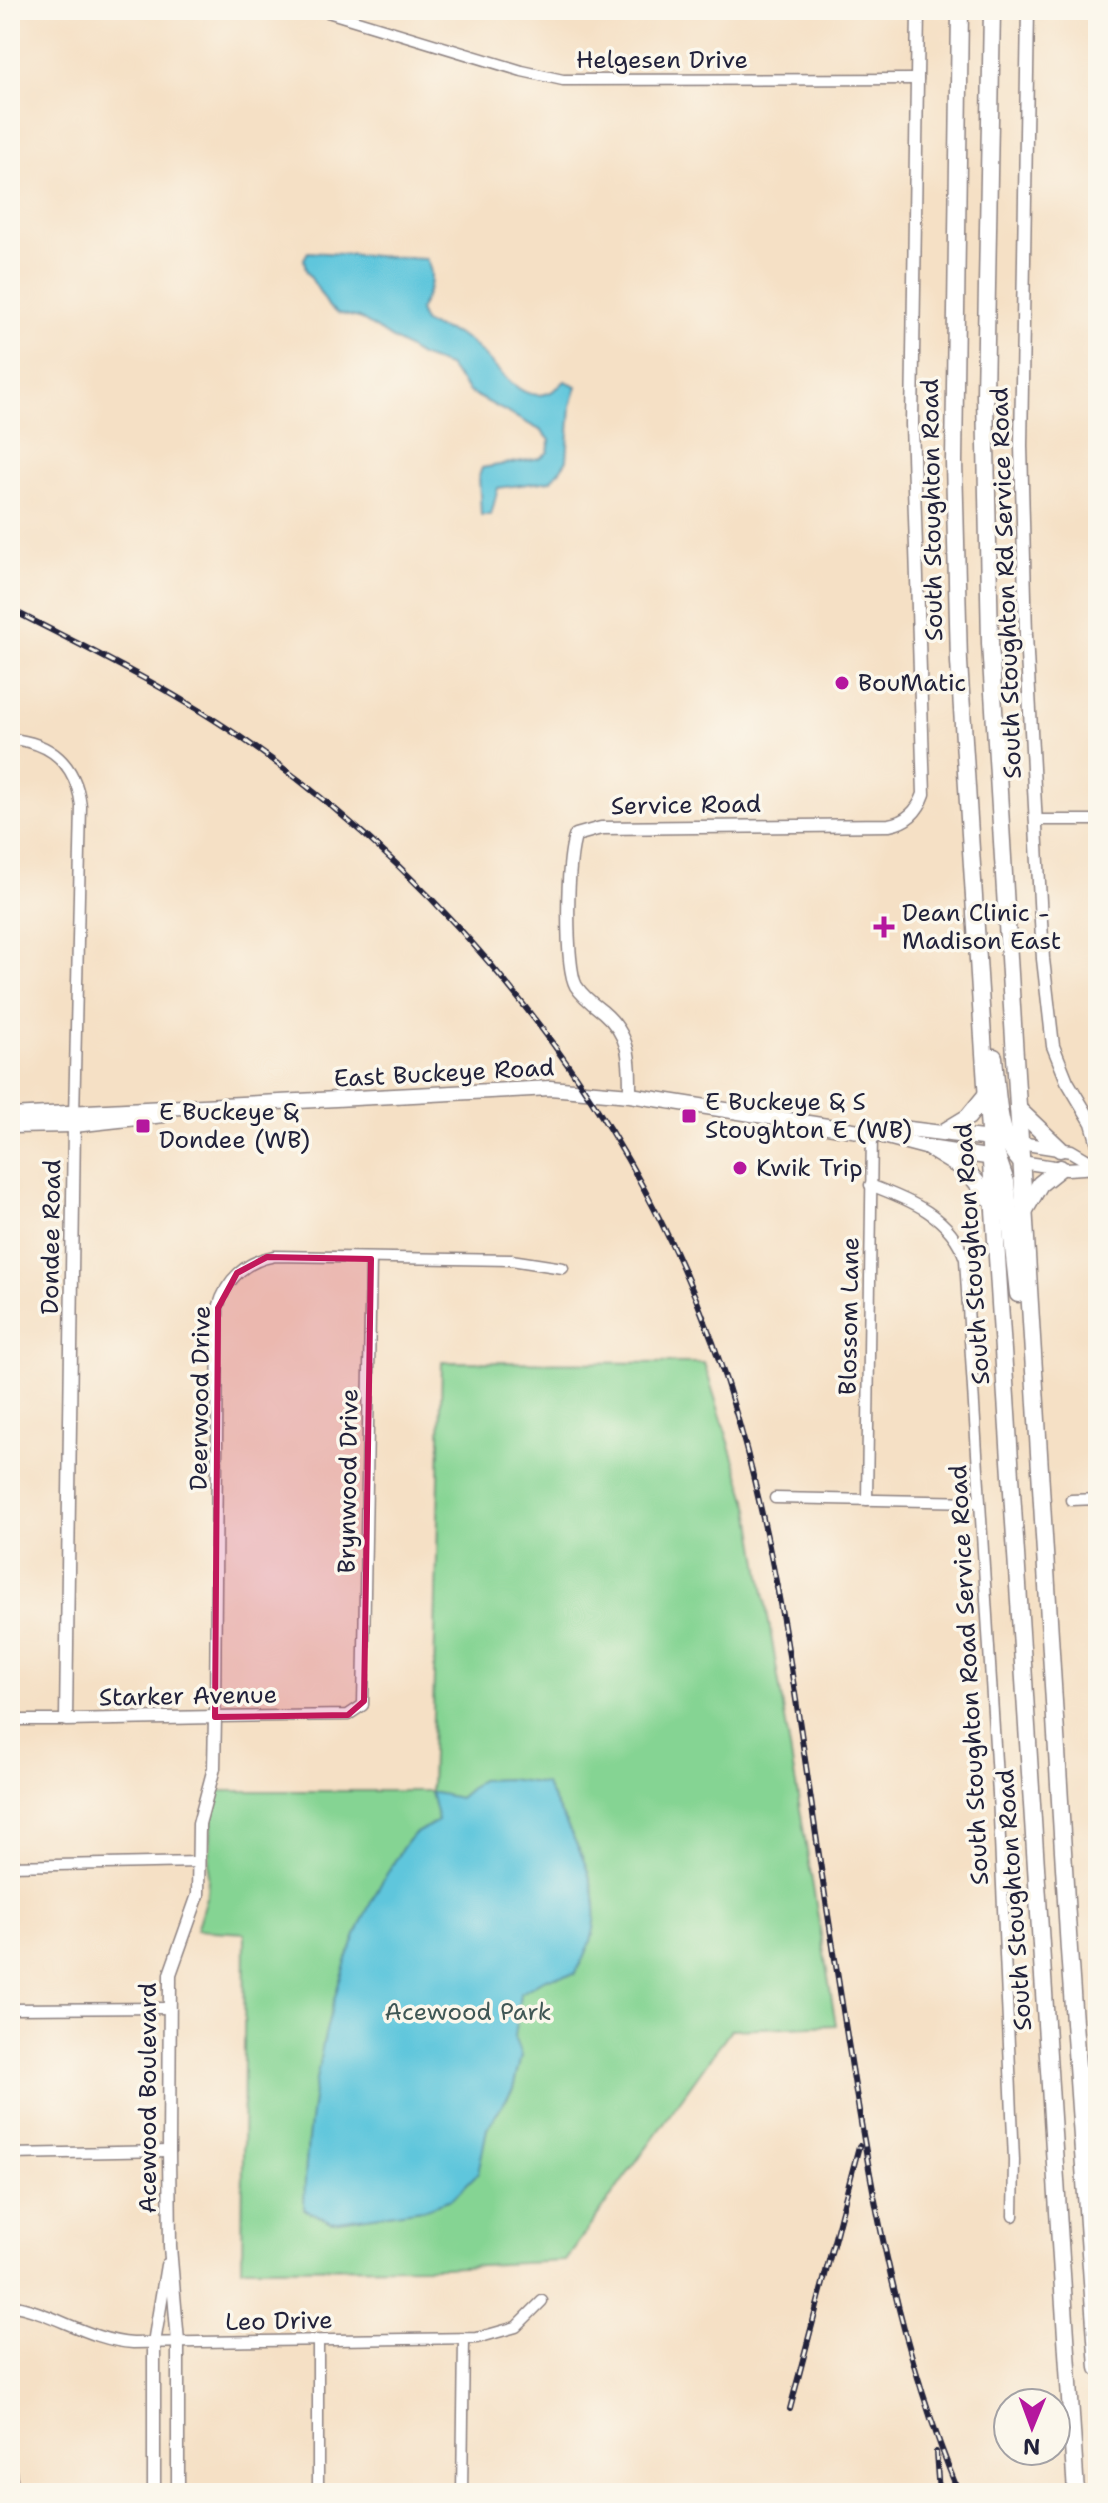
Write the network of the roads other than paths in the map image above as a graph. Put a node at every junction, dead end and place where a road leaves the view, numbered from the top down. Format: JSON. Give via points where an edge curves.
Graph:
{"nodes":[{"id":1,"x":321,"y":10,"type":"edge"},
{"id":2,"x":918,"y":10,"type":"edge"},
{"id":3,"x":960,"y":10,"type":"edge"},
{"id":4,"x":992,"y":10,"type":"edge"},
{"id":5,"x":1028,"y":10,"type":"edge"},
{"id":6,"x":918,"y":79,"type":"junction"},
{"id":7,"x":10,"y":739,"type":"edge"},
{"id":8,"x":1036,"y":820,"type":"junction"},
{"id":9,"x":1098,"y":820,"type":"edge"},
{"id":10,"x":889,"y":825,"type":"joint"},
{"id":11,"x":970,"y":858,"type":"junction"},
{"id":12,"x":630,"y":1095,"type":"junction"},
{"id":13,"x":986,"y":1095,"type":"junction"},
{"id":14,"x":1018,"y":1109,"type":"junction"},
{"id":15,"x":10,"y":1116,"type":"edge"},
{"id":16,"x":74,"y":1118,"type":"junction"},
{"id":17,"x":10,"y":1126,"type":"edge"},
{"id":18,"x":945,"y":1131,"type":"junction"},
{"id":19,"x":872,"y":1133,"type":"junction"},
{"id":20,"x":989,"y":1138,"type":"junction"},
{"id":21,"x":1014,"y":1142,"type":"junction"},
{"id":22,"x":1098,"y":1144,"type":"edge"},
{"id":23,"x":929,"y":1148,"type":"junction"},
{"id":24,"x":1060,"y":1149,"type":"junction"},
{"id":25,"x":995,"y":1158,"type":"junction"},
{"id":26,"x":1021,"y":1162,"type":"junction"},
{"id":27,"x":1098,"y":1166,"type":"edge"},
{"id":28,"x":1060,"y":1168,"type":"junction"},
{"id":29,"x":870,"y":1185,"type":"junction"},
{"id":30,"x":991,"y":1200,"type":"junction"},
{"id":31,"x":1024,"y":1211,"type":"junction"},
{"id":32,"x":371,"y":1259,"type":"junction"},
{"id":33,"x":563,"y":1268,"type":"dead end"},
{"id":34,"x":1036,"y":1410,"type":"junction"},
{"id":35,"x":775,"y":1498,"type":"dead end"},
{"id":36,"x":1098,"y":1499,"type":"edge"},
{"id":37,"x":867,"y":1500,"type":"junction"},
{"id":38,"x":1071,"y":1500,"type":"dead end"},
{"id":39,"x":978,"y":1502,"type":"junction"},
{"id":40,"x":363,"y":1705,"type":"joint"},
{"id":41,"x":215,"y":1717,"type":"junction"},
{"id":42,"x":10,"y":1720,"type":"edge"},
{"id":43,"x":66,"y":1720,"type":"junction"},
{"id":44,"x":199,"y":1862,"type":"junction"},
{"id":45,"x":10,"y":1866,"type":"edge"},
{"id":46,"x":169,"y":2008,"type":"junction"},
{"id":47,"x":10,"y":2009,"type":"edge"},
{"id":48,"x":169,"y":2151,"type":"junction"},
{"id":49,"x":10,"y":2154,"type":"edge"},
{"id":50,"x":1013,"y":2216,"type":"dead end"},
{"id":51,"x":170,"y":2247,"type":"junction"},
{"id":52,"x":542,"y":2301,"type":"dead end"},
{"id":53,"x":10,"y":2305,"type":"edge"},
{"id":54,"x":464,"y":2339,"type":"junction"},
{"id":55,"x":318,"y":2341,"type":"junction"},
{"id":56,"x":178,"y":2342,"type":"junction"},
{"id":57,"x":154,"y":2343,"type":"junction"},
{"id":58,"x":1097,"y":2347,"type":"edge"},
{"id":59,"x":1098,"y":2368,"type":"edge"},
{"id":60,"x":10,"y":2466,"type":"edge"},
{"id":61,"x":14,"y":2493,"type":"edge"},
{"id":62,"x":154,"y":2493,"type":"edge"},
{"id":63,"x":178,"y":2493,"type":"edge"},
{"id":64,"x":318,"y":2493,"type":"edge"},
{"id":65,"x":462,"y":2493,"type":"edge"},
{"id":66,"x":1076,"y":2493,"type":"edge"}],
"edges":[{"from":1,"to":6,"type":"street","name":"Helgesen Drive","via":[[563,80]]},
{"from":2,"to":6,"type":"street","name":"South Stoughton Road"},
{"from":3,"to":11,"type":"main road","name":"South Stoughton Road","via":[[954,462]]},
{"from":4,"to":14,"type":"main road","via":[[986,545]]},
{"from":5,"to":8,"type":"street","name":"South Stoughton Rd Service Road","via":[[1021,446]]},
{"from":6,"to":10,"type":"street","name":"South Stoughton Road","via":[[912,424],[925,782],[914,813]]},
{"from":7,"to":16,"type":"street","name":"Dondee Road","via":[[48,747],[79,787]]},
{"from":8,"to":9,"type":"street"},
{"from":8,"to":22,"type":"street","name":"South Stoughton Rd Service Road","via":[[1053,1046]]},
{"from":10,"to":12,"type":"street","name":"Service Road","via":[[601,828],[576,835],[569,970],[580,992],[617,1024],[625,1038]]},
{"from":11,"to":13,"type":"main road","name":"South Stoughton Road"},
{"from":11,"to":21,"type":"main road","via":[[980,888],[996,1075]]},
{"from":12,"to":16,"type":"main road","name":"East Buckeye Road","via":[[550,1088]]},
{"from":12,"to":19,"type":"main road","name":"East Buckeye Road"},
{"from":13,"to":18,"type":"main road","via":[[968,1117]]},
{"from":13,"to":20,"type":"main road","name":"South Stoughton Road"},
{"from":14,"to":21,"type":"main road"},
{"from":14,"to":24,"type":"main road"},
{"from":15,"to":16,"type":"main road","name":"East Buckeye Road"},
{"from":16,"to":17,"type":"main road","name":"East Buckeye Road"},
{"from":16,"to":43,"type":"street","name":"Dondee Road"},
{"from":18,"to":19,"type":"main road","name":"East Buckeye Road"},
{"from":18,"to":20,"type":"main road","name":"East Buckeye Road"},
{"from":19,"to":23,"type":"main road","name":"East Buckeye Road"},
{"from":19,"to":29,"type":"street","name":"Blossom Lane"},
{"from":20,"to":21,"type":"main road","name":"East Buckeye Road"},
{"from":20,"to":25,"type":"main road"},
{"from":21,"to":24,"type":"street"},
{"from":21,"to":26,"type":"main road"},
{"from":23,"to":25,"type":"main road","name":"East Buckeye Road"},
{"from":23,"to":30,"type":"main road","via":[[968,1172]]},
{"from":24,"to":27,"type":"street"},
{"from":25,"to":26,"type":"main road","name":"East Buckeye Road"},
{"from":25,"to":30,"type":"main road","name":"South Stoughton Road"},
{"from":25,"to":34,"type":"main road","via":[[1011,1211]]},
{"from":26,"to":28,"type":"street"},
{"from":26,"to":31,"type":"main road"},
{"from":27,"to":28,"type":"street"},
{"from":28,"to":31,"type":"main road","via":[[1040,1184]]},
{"from":29,"to":37,"type":"street","name":"Blossom Lane"},
{"from":29,"to":39,"type":"street","name":"South Stoughton Road Service Road","via":[[934,1216],[960,1244],[969,1308]]},
{"from":30,"to":66,"type":"main road","name":"South Stoughton Road"},
{"from":31,"to":34,"type":"main road"},
{"from":32,"to":33,"type":"street","name":"Deerwood Drive","via":[[511,1260]]},
{"from":32,"to":40,"type":"street","name":"Brynwood Drive"},
{"from":32,"to":41,"type":"street","name":"Deerwood Drive","via":[[267,1257],[237,1273],[220,1300]]},
{"from":34,"to":58,"type":"main road"},
{"from":35,"to":37,"type":"street"},
{"from":36,"to":38,"type":"street"},
{"from":37,"to":39,"type":"street"},
{"from":39,"to":50,"type":"street","name":"South Stoughton Road Service Road","via":[[998,1794]]},
{"from":40,"to":41,"type":"street","name":"Starker Avenue","via":[[348,1715]]},
{"from":41,"to":43,"type":"street","name":"Starker Avenue"},
{"from":41,"to":44,"type":"street","name":"Acewood Boulevard","via":[[214,1768],[199,1824]]},
{"from":42,"to":43,"type":"street","name":"Starker Avenue"},
{"from":44,"to":45,"type":"street"},
{"from":44,"to":46,"type":"street","name":"Acewood Boulevard","via":[[198,1895],[170,1974]]},
{"from":46,"to":47,"type":"street"},
{"from":46,"to":48,"type":"street","name":"Acewood Boulevard"},
{"from":48,"to":49,"type":"street"},
{"from":48,"to":51,"type":"street","name":"Acewood Boulevard"},
{"from":51,"to":56,"type":"street","name":"Acewood Boulevard"},
{"from":51,"to":57,"type":"street","name":"Acewood Boulevard"},
{"from":52,"to":54,"type":"street","name":"Leo Drive","via":[[516,2327]]},
{"from":53,"to":57,"type":"street","name":"Leo Drive","via":[[113,2342]]},
{"from":54,"to":55,"type":"street","name":"Leo Drive"},
{"from":54,"to":65,"type":"street"},
{"from":55,"to":56,"type":"street","name":"Leo Drive"},
{"from":55,"to":64,"type":"street"},
{"from":56,"to":57,"type":"street","name":"Leo Drive"},
{"from":56,"to":63,"type":"street","name":"Acewood Boulevard"},
{"from":57,"to":62,"type":"street","name":"Acewood Boulevard"},
{"from":58,"to":59,"type":"main road"},
{"from":60,"to":61,"type":"street"}]}
